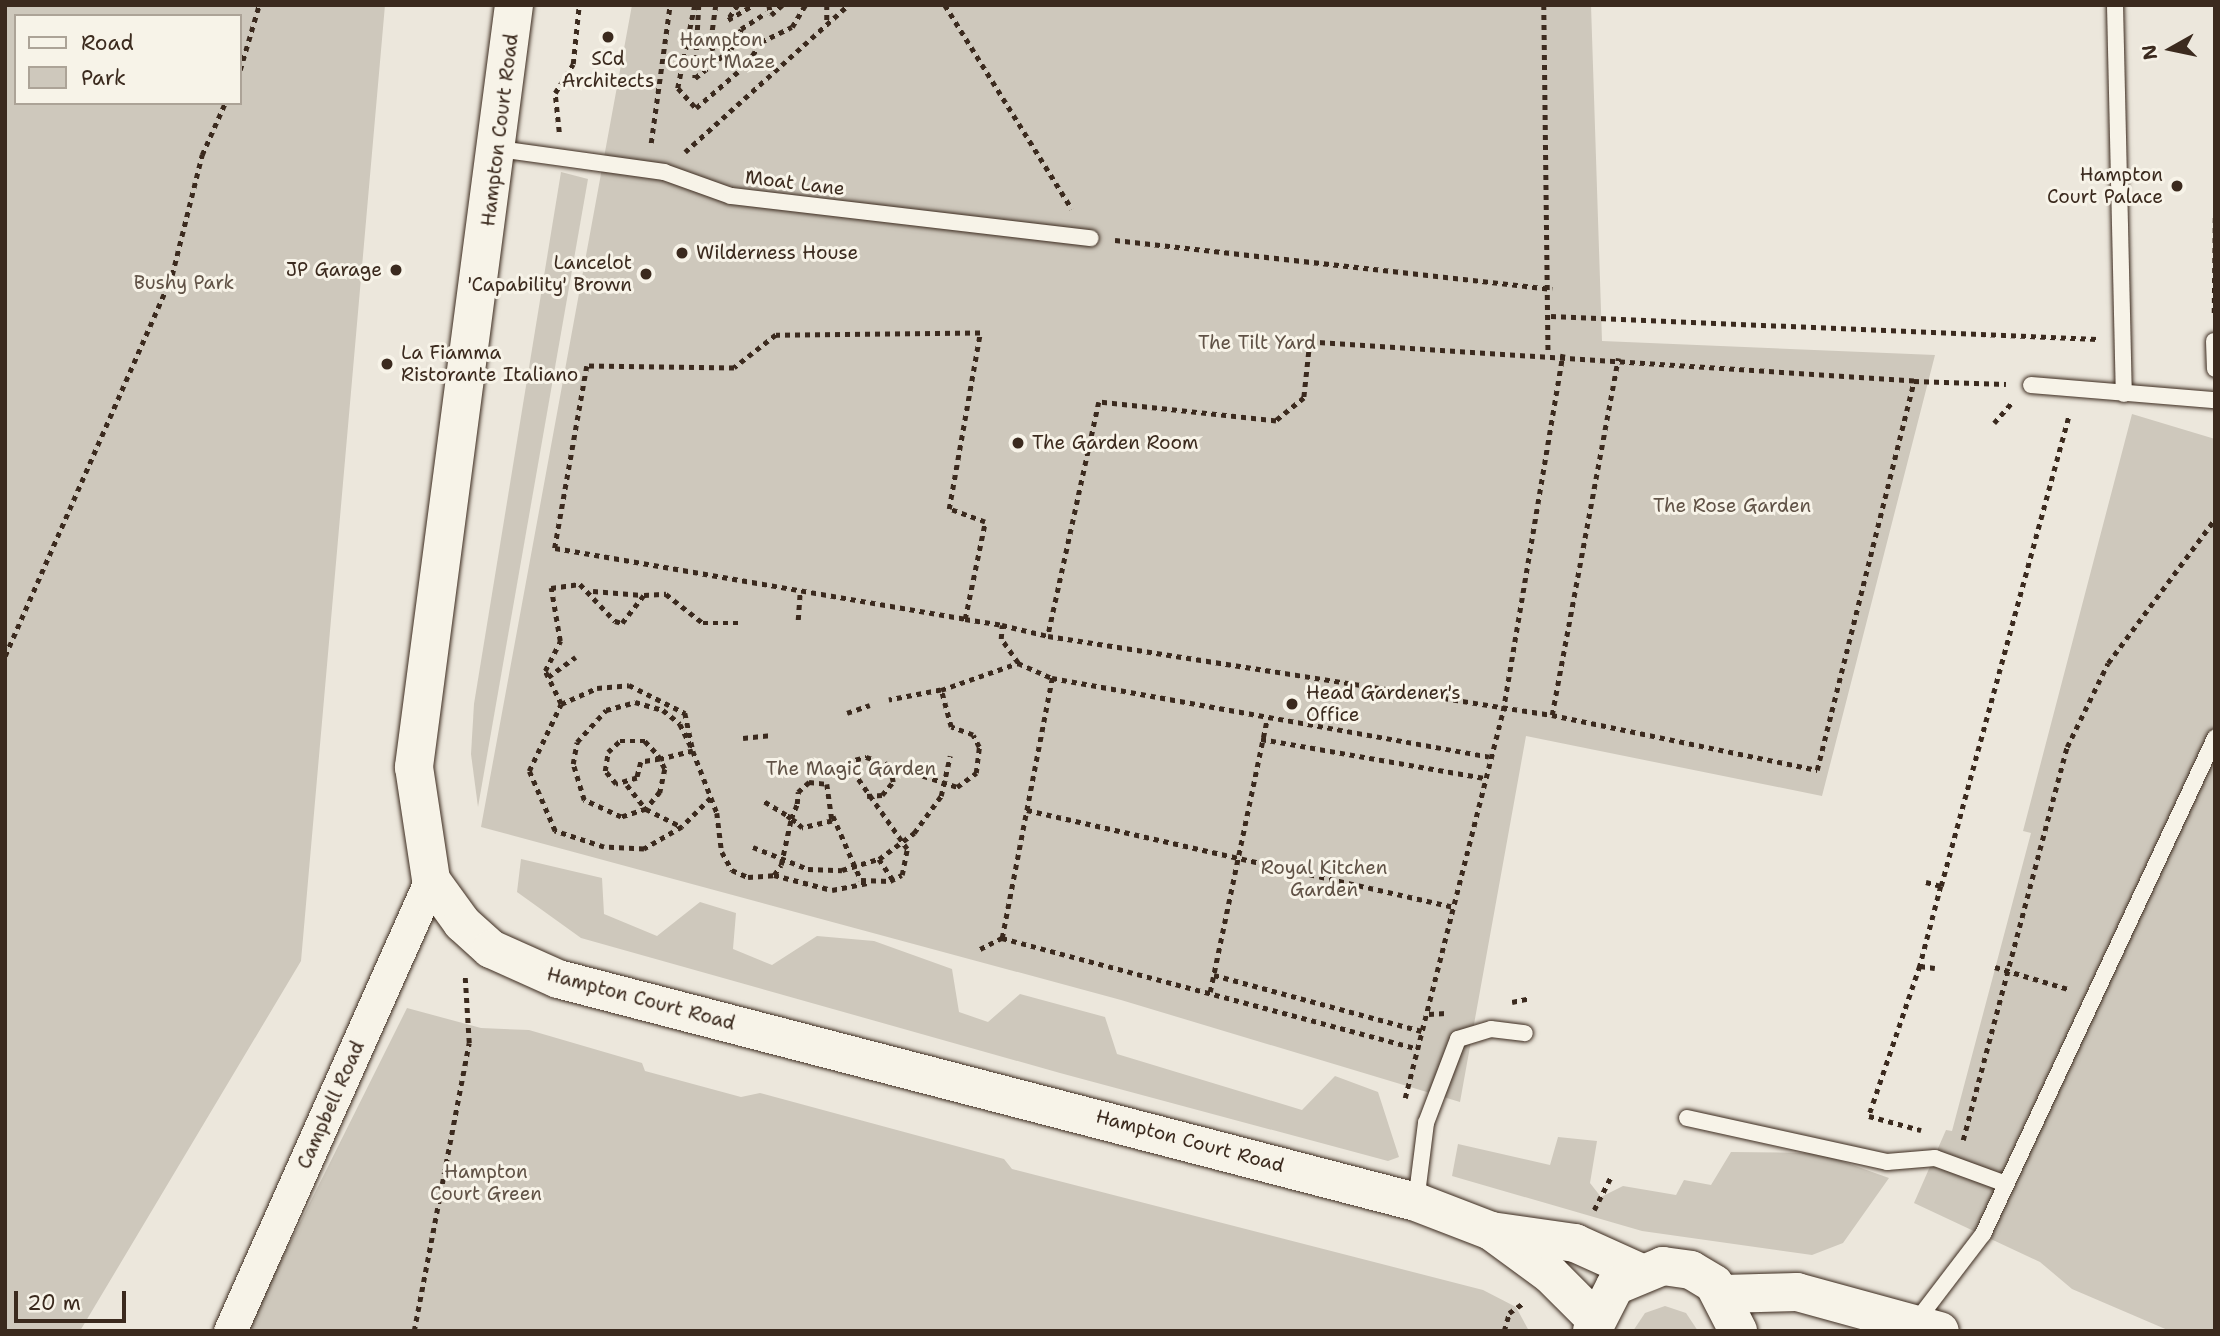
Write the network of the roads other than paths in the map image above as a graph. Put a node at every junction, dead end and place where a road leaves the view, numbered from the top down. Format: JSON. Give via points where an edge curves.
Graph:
{"nodes":[{"id":1,"x":514,"y":5,"type":"edge"},
{"id":2,"x":2115,"y":5,"type":"edge"},
{"id":3,"x":499,"y":149,"type":"junction"},
{"id":4,"x":1091,"y":238,"type":"road end"},
{"id":5,"x":2214,"y":341,"type":"edge"},
{"id":6,"x":2215,"y":369,"type":"edge"},
{"id":7,"x":2031,"y":385,"type":"road end"},
{"id":8,"x":2124,"y":394,"type":"junction"},
{"id":9,"x":2215,"y":400,"type":"edge"},
{"id":10,"x":2215,"y":738,"type":"edge"},
{"id":11,"x":431,"y":880,"type":"junction"},
{"id":12,"x":1525,"y":1032,"type":"dead end"},
{"id":13,"x":1686,"y":1118,"type":"dead end"},
{"id":14,"x":2003,"y":1183,"type":"junction"},
{"id":15,"x":1416,"y":1202,"type":"junction"},
{"id":16,"x":1491,"y":1231,"type":"junction"},
{"id":17,"x":1637,"y":1272,"type":"junction"},
{"id":18,"x":1723,"y":1294,"type":"junction"},
{"id":19,"x":1593,"y":1325,"type":"edge"},
{"id":20,"x":1928,"y":1327,"type":"edge"},
{"id":21,"x":230,"y":1331,"type":"edge"},
{"id":22,"x":1738,"y":1331,"type":"edge"}],
"edges":[{"from":1,"to":3,"type":"main road","name":"Hampton Court Road"},
{"from":2,"to":8,"type":"lane"},
{"from":3,"to":4,"type":"lane","name":"Moat Lane","via":[[664,172],[731,196]]},
{"from":3,"to":11,"type":"main road","name":"Hampton Court Road","via":[[414,767]]},
{"from":5,"to":6,"type":"lane"},
{"from":7,"to":8,"type":"lane"},
{"from":8,"to":9,"type":"lane"},
{"from":10,"to":14,"type":"lane"},
{"from":11,"to":15,"type":"main road","name":"Hampton Court Road","via":[[462,923],[491,949],[558,979]]},
{"from":11,"to":21,"type":"street","name":"Campbell Road"},
{"from":12,"to":15,"type":"lane","via":[[1491,1029],[1458,1039],[1426,1123]]},
{"from":13,"to":14,"type":"lane","via":[[1887,1162],[1935,1157]]},
{"from":14,"to":20,"type":"lane","via":[[1983,1234]]},
{"from":15,"to":16,"type":"main road","name":"Hampton Court Road"},
{"from":16,"to":17,"type":"main road","name":"Hampton Court Road","via":[[1574,1243]]},
{"from":16,"to":19,"type":"main road","name":"Hampton Court Road","via":[[1551,1275]]},
{"from":17,"to":18,"type":"main road","via":[[1664,1266],[1690,1270]]},
{"from":17,"to":19,"type":"main road","via":[[1615,1286]]},
{"from":18,"to":20,"type":"main road","via":[[1797,1292]]},
{"from":18,"to":22,"type":"main road"}]}
